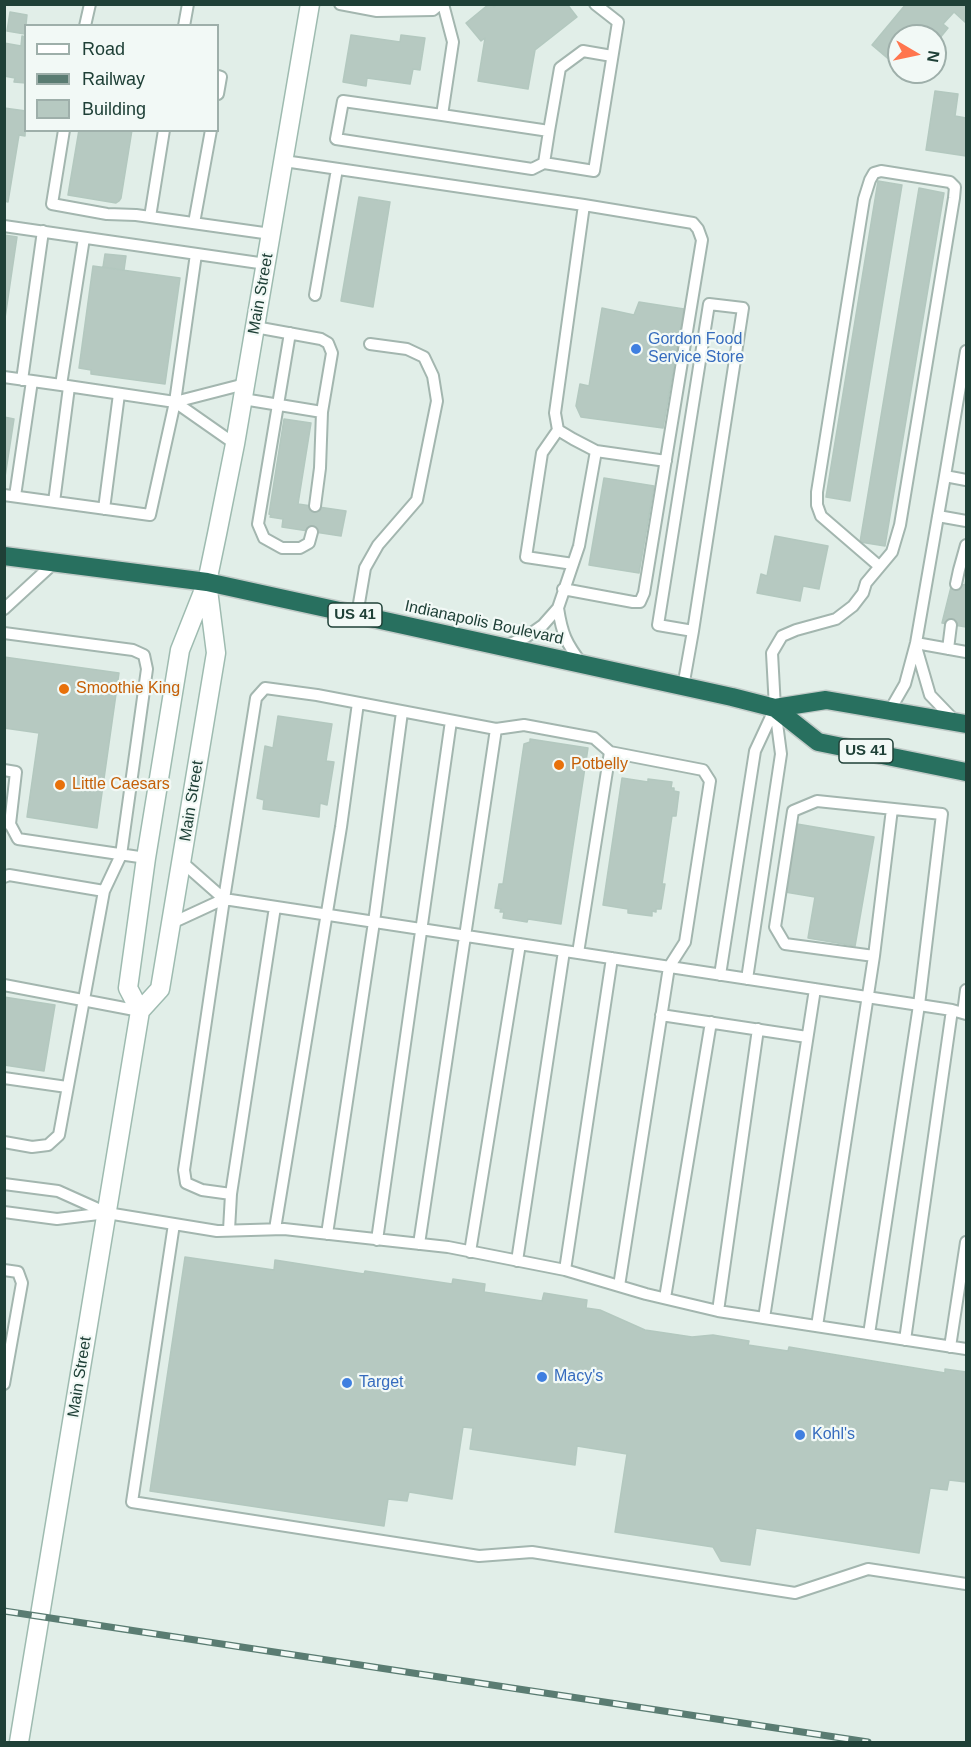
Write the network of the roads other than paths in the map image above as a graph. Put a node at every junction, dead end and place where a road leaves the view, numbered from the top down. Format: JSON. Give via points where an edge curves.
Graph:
{"nodes":[{"id":1,"x":90,"y":4,"type":"edge"},
{"id":2,"x":188,"y":4,"type":"edge"},
{"id":3,"x":310,"y":4,"type":"edge"},
{"id":4,"x":340,"y":4,"type":"edge"},
{"id":5,"x":441,"y":4,"type":"edge"},
{"id":6,"x":595,"y":4,"type":"edge"},
{"id":7,"x":85,"y":24,"type":"edge"},
{"id":8,"x":184,"y":24,"type":"edge"},
{"id":9,"x":612,"y":56,"type":"junction"},
{"id":10,"x":442,"y":115,"type":"junction"},
{"id":11,"x":549,"y":131,"type":"junction"},
{"id":12,"x":64,"y":132,"type":"edge"},
{"id":13,"x":164,"y":132,"type":"edge"},
{"id":14,"x":211,"y":132,"type":"edge"},
{"id":15,"x":284,"y":160,"type":"junction"},
{"id":16,"x":544,"y":163,"type":"junction"},
{"id":17,"x":337,"y":169,"type":"junction"},
{"id":18,"x":584,"y":205,"type":"junction"},
{"id":19,"x":150,"y":217,"type":"junction"},
{"id":20,"x":194,"y":223,"type":"junction"},
{"id":21,"x":4,"y":226,"type":"edge"},
{"id":22,"x":42,"y":231,"type":"junction"},
{"id":23,"x":271,"y":234,"type":"junction"},
{"id":24,"x":84,"y":238,"type":"junction"},
{"id":25,"x":196,"y":254,"type":"junction"},
{"id":26,"x":266,"y":264,"type":"junction"},
{"id":27,"x":315,"y":295,"type":"dead end"},
{"id":28,"x":255,"y":327,"type":"junction"},
{"id":29,"x":290,"y":333,"type":"junction"},
{"id":30,"x":370,"y":344,"type":"dead end"},
{"id":31,"x":966,"y":354,"type":"edge"},
{"id":32,"x":4,"y":377,"type":"edge"},
{"id":33,"x":27,"y":381,"type":"junction"},
{"id":34,"x":64,"y":386,"type":"junction"},
{"id":35,"x":244,"y":391,"type":"junction"},
{"id":36,"x":119,"y":394,"type":"junction"},
{"id":37,"x":175,"y":402,"type":"junction"},
{"id":38,"x":279,"y":405,"type":"junction"},
{"id":39,"x":322,"y":412,"type":"junction"},
{"id":40,"x":558,"y":430,"type":"junction"},
{"id":41,"x":235,"y":444,"type":"junction"},
{"id":42,"x":596,"y":451,"type":"junction"},
{"id":43,"x":666,"y":461,"type":"junction"},
{"id":44,"x":945,"y":476,"type":"junction"},
{"id":45,"x":966,"y":480,"type":"edge"},
{"id":46,"x":10,"y":495,"type":"edge"},
{"id":47,"x":54,"y":502,"type":"junction"},
{"id":48,"x":315,"y":506,"type":"dead end"},
{"id":49,"x":104,"y":509,"type":"junction"},
{"id":50,"x":938,"y":516,"type":"junction"},
{"id":51,"x":966,"y":521,"type":"edge"},
{"id":52,"x":312,"y":532,"type":"dead end"},
{"id":53,"x":966,"y":545,"type":"edge"},
{"id":54,"x":4,"y":556,"type":"edge"},
{"id":55,"x":54,"y":562,"type":"junction"},
{"id":56,"x":573,"y":564,"type":"junction"},
{"id":57,"x":879,"y":566,"type":"junction"},
{"id":58,"x":207,"y":582,"type":"junction"},
{"id":59,"x":957,"y":584,"type":"dead end"},
{"id":60,"x":563,"y":589,"type":"junction"},
{"id":61,"x":558,"y":608,"type":"junction"},
{"id":62,"x":4,"y":609,"type":"edge"},
{"id":63,"x":357,"y":615,"type":"junction"},
{"id":64,"x":951,"y":625,"type":"dead end"},
{"id":65,"x":693,"y":631,"type":"junction"},
{"id":66,"x":4,"y":633,"type":"edge"},
{"id":67,"x":915,"y":643,"type":"junction"},
{"id":68,"x":502,"y":647,"type":"junction"},
{"id":69,"x":948,"y":649,"type":"junction"},
{"id":70,"x":966,"y":652,"type":"edge"},
{"id":71,"x":583,"y":665,"type":"junction"},
{"id":72,"x":683,"y":687,"type":"junction"},
{"id":73,"x":358,"y":703,"type":"junction"},
{"id":74,"x":775,"y":708,"type":"junction"},
{"id":75,"x":890,"y":710,"type":"junction"},
{"id":76,"x":402,"y":712,"type":"junction"},
{"id":77,"x":451,"y":721,"type":"junction"},
{"id":78,"x":961,"y":723,"type":"edge"},
{"id":79,"x":496,"y":729,"type":"junction"},
{"id":80,"x":610,"y":752,"type":"junction"},
{"id":81,"x":4,"y":770,"type":"edge"},
{"id":82,"x":966,"y":772,"type":"edge"},
{"id":83,"x":892,"y":809,"type":"junction"},
{"id":84,"x":7,"y":824,"type":"edge"},
{"id":85,"x":121,"y":855,"type":"junction"},
{"id":86,"x":146,"y":858,"type":"junction"},
{"id":87,"x":182,"y":862,"type":"junction"},
{"id":88,"x":6,"y":874,"type":"edge"},
{"id":89,"x":104,"y":891,"type":"junction"},
{"id":90,"x":224,"y":899,"type":"junction"},
{"id":91,"x":275,"y":907,"type":"junction"},
{"id":92,"x":326,"y":915,"type":"junction"},
{"id":93,"x":374,"y":922,"type":"junction"},
{"id":94,"x":172,"y":924,"type":"junction"},
{"id":95,"x":420,"y":929,"type":"junction"},
{"id":96,"x":465,"y":936,"type":"junction"},
{"id":97,"x":520,"y":944,"type":"junction"},
{"id":98,"x":564,"y":951,"type":"junction"},
{"id":99,"x":578,"y":953,"type":"junction"},
{"id":100,"x":874,"y":956,"type":"junction"},
{"id":101,"x":612,"y":958,"type":"junction"},
{"id":102,"x":669,"y":967,"type":"junction"},
{"id":103,"x":720,"y":975,"type":"junction"},
{"id":104,"x":747,"y":979,"type":"junction"},
{"id":105,"x":4,"y":985,"type":"edge"},
{"id":106,"x":815,"y":989,"type":"junction"},
{"id":107,"x":966,"y":990,"type":"edge"},
{"id":108,"x":868,"y":998,"type":"junction"},
{"id":109,"x":85,"y":1000,"type":"junction"},
{"id":110,"x":919,"y":1005,"type":"junction"},
{"id":111,"x":952,"y":1010,"type":"junction"},
{"id":112,"x":140,"y":1011,"type":"junction"},
{"id":113,"x":965,"y":1014,"type":"edge"},
{"id":114,"x":662,"y":1015,"type":"junction"},
{"id":115,"x":711,"y":1022,"type":"junction"},
{"id":116,"x":758,"y":1029,"type":"junction"},
{"id":117,"x":807,"y":1037,"type":"junction"},
{"id":118,"x":4,"y":1078,"type":"edge"},
{"id":119,"x":67,"y":1087,"type":"junction"},
{"id":120,"x":4,"y":1142,"type":"edge"},
{"id":121,"x":4,"y":1184,"type":"edge"},
{"id":122,"x":231,"y":1194,"type":"junction"},
{"id":123,"x":4,"y":1212,"type":"edge"},
{"id":124,"x":107,"y":1213,"type":"junction"},
{"id":125,"x":174,"y":1224,"type":"junction"},
{"id":126,"x":275,"y":1229,"type":"junction"},
{"id":127,"x":229,"y":1230,"type":"junction"},
{"id":128,"x":327,"y":1234,"type":"junction"},
{"id":129,"x":377,"y":1240,"type":"junction"},
{"id":130,"x":966,"y":1242,"type":"edge"},
{"id":131,"x":419,"y":1244,"type":"junction"},
{"id":132,"x":470,"y":1252,"type":"junction"},
{"id":133,"x":517,"y":1261,"type":"junction"},
{"id":134,"x":4,"y":1270,"type":"edge"},
{"id":135,"x":565,"y":1270,"type":"junction"},
{"id":136,"x":619,"y":1286,"type":"junction"},
{"id":137,"x":665,"y":1298,"type":"junction"},
{"id":138,"x":718,"y":1311,"type":"junction"},
{"id":139,"x":764,"y":1318,"type":"junction"},
{"id":140,"x":817,"y":1326,"type":"junction"},
{"id":141,"x":869,"y":1334,"type":"junction"},
{"id":142,"x":905,"y":1340,"type":"junction"},
{"id":143,"x":950,"y":1347,"type":"junction"},
{"id":144,"x":966,"y":1349,"type":"edge"},
{"id":145,"x":4,"y":1384,"type":"edge"},
{"id":146,"x":966,"y":1584,"type":"edge"},
{"id":147,"x":19,"y":1743,"type":"edge"}],
"edges":[{"from":1,"to":7,"type":"lane"},
{"from":2,"to":8,"type":"lane"},
{"from":3,"to":15,"type":"street","name":"Main Street"},
{"from":4,"to":5,"type":"lane","via":[[377,11],[433,10]]},
{"from":5,"to":10,"type":"lane","via":[[453,42]]},
{"from":6,"to":9,"type":"lane","via":[[618,22]]},
{"from":9,"to":11,"type":"lane","via":[[583,51],[560,68]]},
{"from":9,"to":16,"type":"lane","via":[[594,171]]},
{"from":10,"to":11,"type":"lane"},
{"from":10,"to":16,"type":"lane","via":[[343,101],[336,139],[532,169]]},
{"from":11,"to":16,"type":"lane"},
{"from":12,"to":19,"type":"lane","via":[[52,204]]},
{"from":13,"to":19,"type":"lane"},
{"from":14,"to":20,"type":"lane"},
{"from":15,"to":17,"type":"lane"},
{"from":15,"to":23,"type":"street","name":"Main Street"},
{"from":17,"to":18,"type":"lane"},
{"from":17,"to":27,"type":"lane"},
{"from":18,"to":40,"type":"lane","via":[[555,413]]},
{"from":18,"to":43,"type":"lane","via":[[693,223],[702,240]]},
{"from":19,"to":20,"type":"lane"},
{"from":20,"to":23,"type":"lane"},
{"from":21,"to":22,"type":"lane"},
{"from":22,"to":24,"type":"lane"},
{"from":22,"to":33,"type":"lane"},
{"from":23,"to":26,"type":"street","name":"Main Street"},
{"from":24,"to":25,"type":"lane"},
{"from":24,"to":34,"type":"lane"},
{"from":25,"to":26,"type":"lane"},
{"from":25,"to":37,"type":"lane"},
{"from":26,"to":28,"type":"street","name":"Main Street"},
{"from":28,"to":29,"type":"lane"},
{"from":28,"to":35,"type":"street","name":"Main Street"},
{"from":29,"to":38,"type":"lane"},
{"from":29,"to":39,"type":"lane","via":[[328,343],[332,353]]},
{"from":30,"to":63,"type":"lane","via":[[424,357],[433,376],[437,401],[417,500],[378,545],[365,568]]},
{"from":31,"to":44,"type":"lane"},
{"from":32,"to":33,"type":"lane"},
{"from":33,"to":34,"type":"lane"},
{"from":33,"to":46,"type":"lane"},
{"from":34,"to":36,"type":"lane"},
{"from":34,"to":47,"type":"lane"},
{"from":35,"to":37,"type":"lane"},
{"from":35,"to":38,"type":"lane"},
{"from":35,"to":41,"type":"street","name":"Main Street"},
{"from":36,"to":37,"type":"lane"},
{"from":36,"to":49,"type":"lane"},
{"from":37,"to":41,"type":"lane"},
{"from":37,"to":49,"type":"lane","via":[[150,515]]},
{"from":38,"to":39,"type":"lane"},
{"from":38,"to":52,"type":"lane","via":[[258,524],[264,538],[282,548],[300,548],[309,543]]},
{"from":39,"to":48,"type":"lane"},
{"from":40,"to":42,"type":"lane"},
{"from":40,"to":56,"type":"lane","via":[[542,453],[526,557]]},
{"from":41,"to":58,"type":"street","name":"Main Street"},
{"from":42,"to":43,"type":"lane"},
{"from":42,"to":56,"type":"lane"},
{"from":43,"to":60,"type":"lane","via":[[640,602]]},
{"from":44,"to":45,"type":"lane"},
{"from":44,"to":50,"type":"lane"},
{"from":46,"to":47,"type":"lane"},
{"from":47,"to":49,"type":"lane"},
{"from":50,"to":51,"type":"lane"},
{"from":50,"to":67,"type":"lane"},
{"from":53,"to":59,"type":"lane"},
{"from":54,"to":55,"type":"highway","name":"Indianapolis Boulevard","number":"US 41"},
{"from":55,"to":58,"type":"highway","name":"Indianapolis Boulevard","number":"US 41"},
{"from":55,"to":62,"type":"lane"},
{"from":56,"to":60,"type":"lane"},
{"from":57,"to":57,"type":"lane","via":[[892,552],[900,525],[955,187],[950,182],[881,171],[874,173],[864,199],[817,492],[821,516]]},
{"from":57,"to":74,"type":"lane","via":[[853,606],[836,619],[782,636],[772,653]]},
{"from":58,"to":63,"type":"highway","name":"Indianapolis Boulevard","number":"US 41"},
{"from":58,"to":86,"type":"street","name":"Main Street","via":[[180,650]]},
{"from":58,"to":87,"type":"street","name":"Main Street","via":[[216,653]]},
{"from":60,"to":61,"type":"lane"},
{"from":61,"to":68,"type":"lane","via":[[543,626]]},
{"from":61,"to":71,"type":"lane","via":[[561,631]]},
{"from":63,"to":68,"type":"highway","name":"Indianapolis Boulevard","number":"US 41"},
{"from":64,"to":69,"type":"lane"},
{"from":65,"to":65,"type":"lane","via":[[658,624],[709,304],[743,308]]},
{"from":65,"to":72,"type":"lane"},
{"from":66,"to":85,"type":"lane","via":[[133,650],[144,655],[147,669]]},
{"from":67,"to":69,"type":"lane"},
{"from":67,"to":75,"type":"lane","via":[[905,684]]},
{"from":67,"to":78,"type":"lane","via":[[930,695]]},
{"from":68,"to":71,"type":"highway","name":"Indianapolis Boulevard","number":"US 41"},
{"from":69,"to":70,"type":"lane"},
{"from":71,"to":72,"type":"highway","name":"Indianapolis Boulevard","number":"US 41"},
{"from":72,"to":74,"type":"highway","name":"Indianapolis Boulevard","number":"US 41"},
{"from":73,"to":76,"type":"lane"},
{"from":73,"to":90,"type":"lane","via":[[265,688],[256,698]]},
{"from":73,"to":92,"type":"lane"},
{"from":74,"to":75,"type":"highway","name":"Indianapolis Boulevard","number":"US 41","via":[[826,700]]},
{"from":74,"to":82,"type":"highway","name":"Indianapolis Boulevard","number":"US 41","via":[[818,742]]},
{"from":74,"to":103,"type":"lane","via":[[755,751]]},
{"from":74,"to":104,"type":"lane","via":[[780,754]]},
{"from":75,"to":78,"type":"highway","name":"Indianapolis Boulevard","number":"US 41"},
{"from":76,"to":77,"type":"lane"},
{"from":76,"to":93,"type":"lane"},
{"from":77,"to":79,"type":"lane"},
{"from":77,"to":95,"type":"lane"},
{"from":79,"to":80,"type":"lane","via":[[524,725],[594,738]]},
{"from":79,"to":96,"type":"lane"},
{"from":80,"to":99,"type":"lane"},
{"from":80,"to":102,"type":"lane","via":[[703,770],[710,781],[685,942]]},
{"from":81,"to":84,"type":"lane","via":[[16,772]]},
{"from":83,"to":100,"type":"lane"},
{"from":83,"to":100,"type":"lane","via":[[817,801],[793,811],[775,927],[785,944]]},
{"from":83,"to":110,"type":"lane","via":[[942,814]]},
{"from":84,"to":85,"type":"lane","via":[[18,839]]},
{"from":85,"to":86,"type":"lane"},
{"from":85,"to":89,"type":"lane"},
{"from":86,"to":112,"type":"street","name":"Main Street","via":[[128,988]]},
{"from":87,"to":90,"type":"lane"},
{"from":87,"to":94,"type":"street","name":"Main Street"},
{"from":88,"to":89,"type":"lane"},
{"from":89,"to":109,"type":"lane"},
{"from":90,"to":91,"type":"lane"},
{"from":90,"to":94,"type":"lane"},
{"from":90,"to":122,"type":"lane","via":[[184,1170],[186,1183],[202,1190]]},
{"from":91,"to":92,"type":"lane"},
{"from":91,"to":122,"type":"lane"},
{"from":92,"to":93,"type":"lane"},
{"from":92,"to":126,"type":"lane"},
{"from":93,"to":95,"type":"lane"},
{"from":93,"to":128,"type":"lane"},
{"from":94,"to":112,"type":"street","name":"Main Street","via":[[160,989]]},
{"from":95,"to":96,"type":"lane"},
{"from":95,"to":129,"type":"lane"},
{"from":96,"to":97,"type":"lane"},
{"from":96,"to":131,"type":"lane"},
{"from":97,"to":98,"type":"lane"},
{"from":97,"to":132,"type":"lane"},
{"from":98,"to":99,"type":"lane"},
{"from":98,"to":133,"type":"lane"},
{"from":99,"to":101,"type":"lane"},
{"from":100,"to":108,"type":"lane"},
{"from":101,"to":102,"type":"lane"},
{"from":101,"to":135,"type":"lane"},
{"from":102,"to":103,"type":"lane"},
{"from":102,"to":114,"type":"lane"},
{"from":103,"to":104,"type":"lane"},
{"from":104,"to":106,"type":"lane"},
{"from":105,"to":109,"type":"lane"},
{"from":106,"to":108,"type":"lane"},
{"from":106,"to":117,"type":"lane"},
{"from":107,"to":113,"type":"lane"},
{"from":108,"to":110,"type":"lane"},
{"from":108,"to":140,"type":"lane"},
{"from":109,"to":112,"type":"lane"},
{"from":109,"to":119,"type":"lane"},
{"from":110,"to":111,"type":"lane"},
{"from":110,"to":141,"type":"lane"},
{"from":111,"to":113,"type":"lane"},
{"from":111,"to":142,"type":"lane"},
{"from":112,"to":124,"type":"street","name":"Main Street"},
{"from":114,"to":115,"type":"lane"},
{"from":114,"to":136,"type":"lane"},
{"from":115,"to":116,"type":"lane"},
{"from":115,"to":137,"type":"lane"},
{"from":116,"to":117,"type":"lane"},
{"from":116,"to":138,"type":"lane"},
{"from":117,"to":139,"type":"lane"},
{"from":118,"to":119,"type":"lane"},
{"from":119,"to":120,"type":"lane","via":[[59,1135],[48,1145],[32,1147]]},
{"from":121,"to":124,"type":"lane","via":[[58,1191]]},
{"from":122,"to":127,"type":"lane"},
{"from":123,"to":124,"type":"lane","via":[[57,1219]]},
{"from":124,"to":125,"type":"lane"},
{"from":124,"to":147,"type":"street","name":"Main Street"},
{"from":125,"to":127,"type":"lane"},
{"from":125,"to":146,"type":"lane","via":[[132,1502],[479,1556],[532,1552],[795,1593],[868,1569]]},
{"from":126,"to":127,"type":"lane"},
{"from":126,"to":128,"type":"lane"},
{"from":128,"to":129,"type":"lane"},
{"from":129,"to":131,"type":"lane"},
{"from":130,"to":143,"type":"lane"},
{"from":131,"to":132,"type":"lane"},
{"from":132,"to":133,"type":"lane"},
{"from":133,"to":135,"type":"lane"},
{"from":134,"to":145,"type":"lane","via":[[18,1272],[22,1283]]},
{"from":135,"to":136,"type":"lane"},
{"from":136,"to":137,"type":"lane"},
{"from":137,"to":138,"type":"lane"},
{"from":138,"to":139,"type":"lane"},
{"from":139,"to":140,"type":"lane"},
{"from":140,"to":141,"type":"lane"},
{"from":141,"to":142,"type":"lane"},
{"from":142,"to":143,"type":"lane"},
{"from":143,"to":144,"type":"lane"}]}
